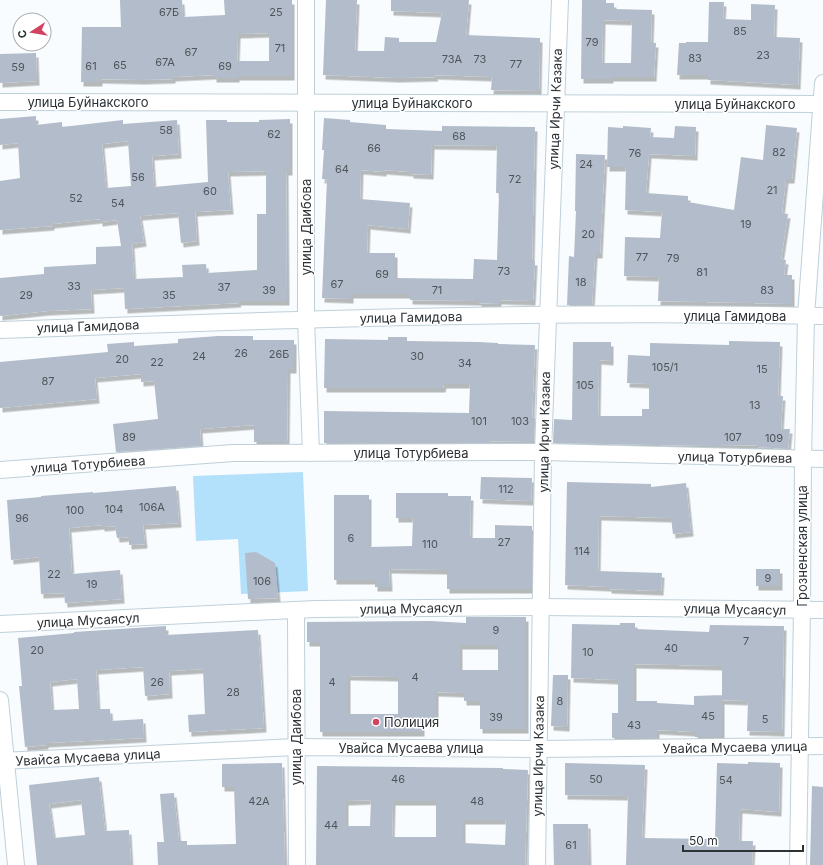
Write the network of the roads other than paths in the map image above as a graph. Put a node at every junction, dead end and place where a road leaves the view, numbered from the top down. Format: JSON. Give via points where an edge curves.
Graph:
{"nodes":[{"id":1,"x":306,"y":0,"type":"edge"},
{"id":2,"x":560,"y":0,"type":"edge"},
{"id":3,"x":823,"y":83,"type":"edge"},
{"id":4,"x":0,"y":102,"type":"edge"},
{"id":5,"x":305,"y":102,"type":"junction"},
{"id":6,"x":555,"y":104,"type":"junction"},
{"id":7,"x":822,"y":104,"type":"edge"},
{"id":8,"x":547,"y":315,"type":"junction"},
{"id":9,"x":806,"y":316,"type":"junction"},
{"id":10,"x":823,"y":316,"type":"edge"},
{"id":11,"x":306,"y":319,"type":"junction"},
{"id":12,"x":0,"y":330,"type":"edge"},
{"id":13,"x":543,"y":452,"type":"junction"},
{"id":14,"x":311,"y":453,"type":"junction"},
{"id":15,"x":803,"y":459,"type":"junction"},
{"id":16,"x":823,"y":459,"type":"edge"},
{"id":17,"x":0,"y":470,"type":"edge"},
{"id":18,"x":540,"y":607,"type":"junction"},
{"id":19,"x":802,"y":609,"type":"junction"},
{"id":20,"x":296,"y":610,"type":"junction"},
{"id":21,"x":823,"y":610,"type":"edge"},
{"id":22,"x":0,"y":624,"type":"edge"},
{"id":23,"x":0,"y":700,"type":"edge"},
{"id":24,"x":801,"y":746,"type":"junction"},
{"id":25,"x":823,"y":746,"type":"edge"},
{"id":26,"x":296,"y":747,"type":"junction"},
{"id":27,"x":538,"y":749,"type":"junction"},
{"id":28,"x":3,"y":761,"type":"edge"},
{"id":29,"x":16,"y":865,"type":"edge"},
{"id":30,"x":297,"y":865,"type":"edge"},
{"id":31,"x":536,"y":865,"type":"edge"},
{"id":32,"x":798,"y":865,"type":"edge"}],
"edges":[{"from":1,"to":5,"type":"street","name":"улица Даибова"},
{"from":2,"to":6,"type":"street","name":"улица Ирчи Казака"},
{"from":3,"to":7,"type":"street","name":"Грозненская улица"},
{"from":4,"to":5,"type":"street","name":"улица Буйнакского"},
{"from":5,"to":6,"type":"street","name":"улица Буйнакского"},
{"from":5,"to":11,"type":"street","name":"улица Даибова"},
{"from":6,"to":7,"type":"street","name":"улица Буйнакского"},
{"from":6,"to":8,"type":"street","name":"улица Ирчи Казака"},
{"from":7,"to":9,"type":"street","name":"Грозненская улица"},
{"from":8,"to":9,"type":"street","name":"улица Гамидова"},
{"from":8,"to":11,"type":"street","name":"улица Гамидова"},
{"from":8,"to":13,"type":"street","name":"улица Ирчи Казака"},
{"from":9,"to":10,"type":"street","name":"улица Гамидова"},
{"from":9,"to":15,"type":"street","name":"Грозненская улица"},
{"from":11,"to":12,"type":"street","name":"улица Гамидова"},
{"from":11,"to":14,"type":"street","name":"улица Даибова"},
{"from":13,"to":14,"type":"street","name":"улица Тотурбиева"},
{"from":13,"to":15,"type":"street","name":"улица Тотурбиева"},
{"from":13,"to":18,"type":"street","name":"улица Ирчи Казака"},
{"from":14,"to":17,"type":"street","name":"улица Тотурбиева","via":[[233,453]]},
{"from":15,"to":16,"type":"street","name":"улица Тотурбиева"},
{"from":15,"to":19,"type":"street","name":"Грозненская улица"},
{"from":18,"to":19,"type":"street","name":"улица Мусаясул"},
{"from":18,"to":20,"type":"street","name":"улица Мусаясул"},
{"from":18,"to":27,"type":"street","name":"улица Ирчи Казака"},
{"from":19,"to":21,"type":"street","name":"улица Мусаясул"},
{"from":19,"to":24,"type":"street","name":"Грозненская улица"},
{"from":20,"to":22,"type":"street","name":"улица Мусаясул"},
{"from":20,"to":26,"type":"street","name":"улица Даибова"},
{"from":23,"to":28,"type":"street"},
{"from":24,"to":25,"type":"street","name":"Увайса Мусаева улица"},
{"from":24,"to":27,"type":"street","name":"Увайса Мусаева улица"},
{"from":24,"to":32,"type":"street","name":"Грозненская улица"},
{"from":26,"to":27,"type":"street","name":"Увайса Мусаева улица"},
{"from":26,"to":28,"type":"street","name":"Увайса Мусаева улица"},
{"from":26,"to":30,"type":"street","name":"улица Даибова"},
{"from":27,"to":31,"type":"street","name":"улица Ирчи Казака"},
{"from":28,"to":29,"type":"street"}]}
